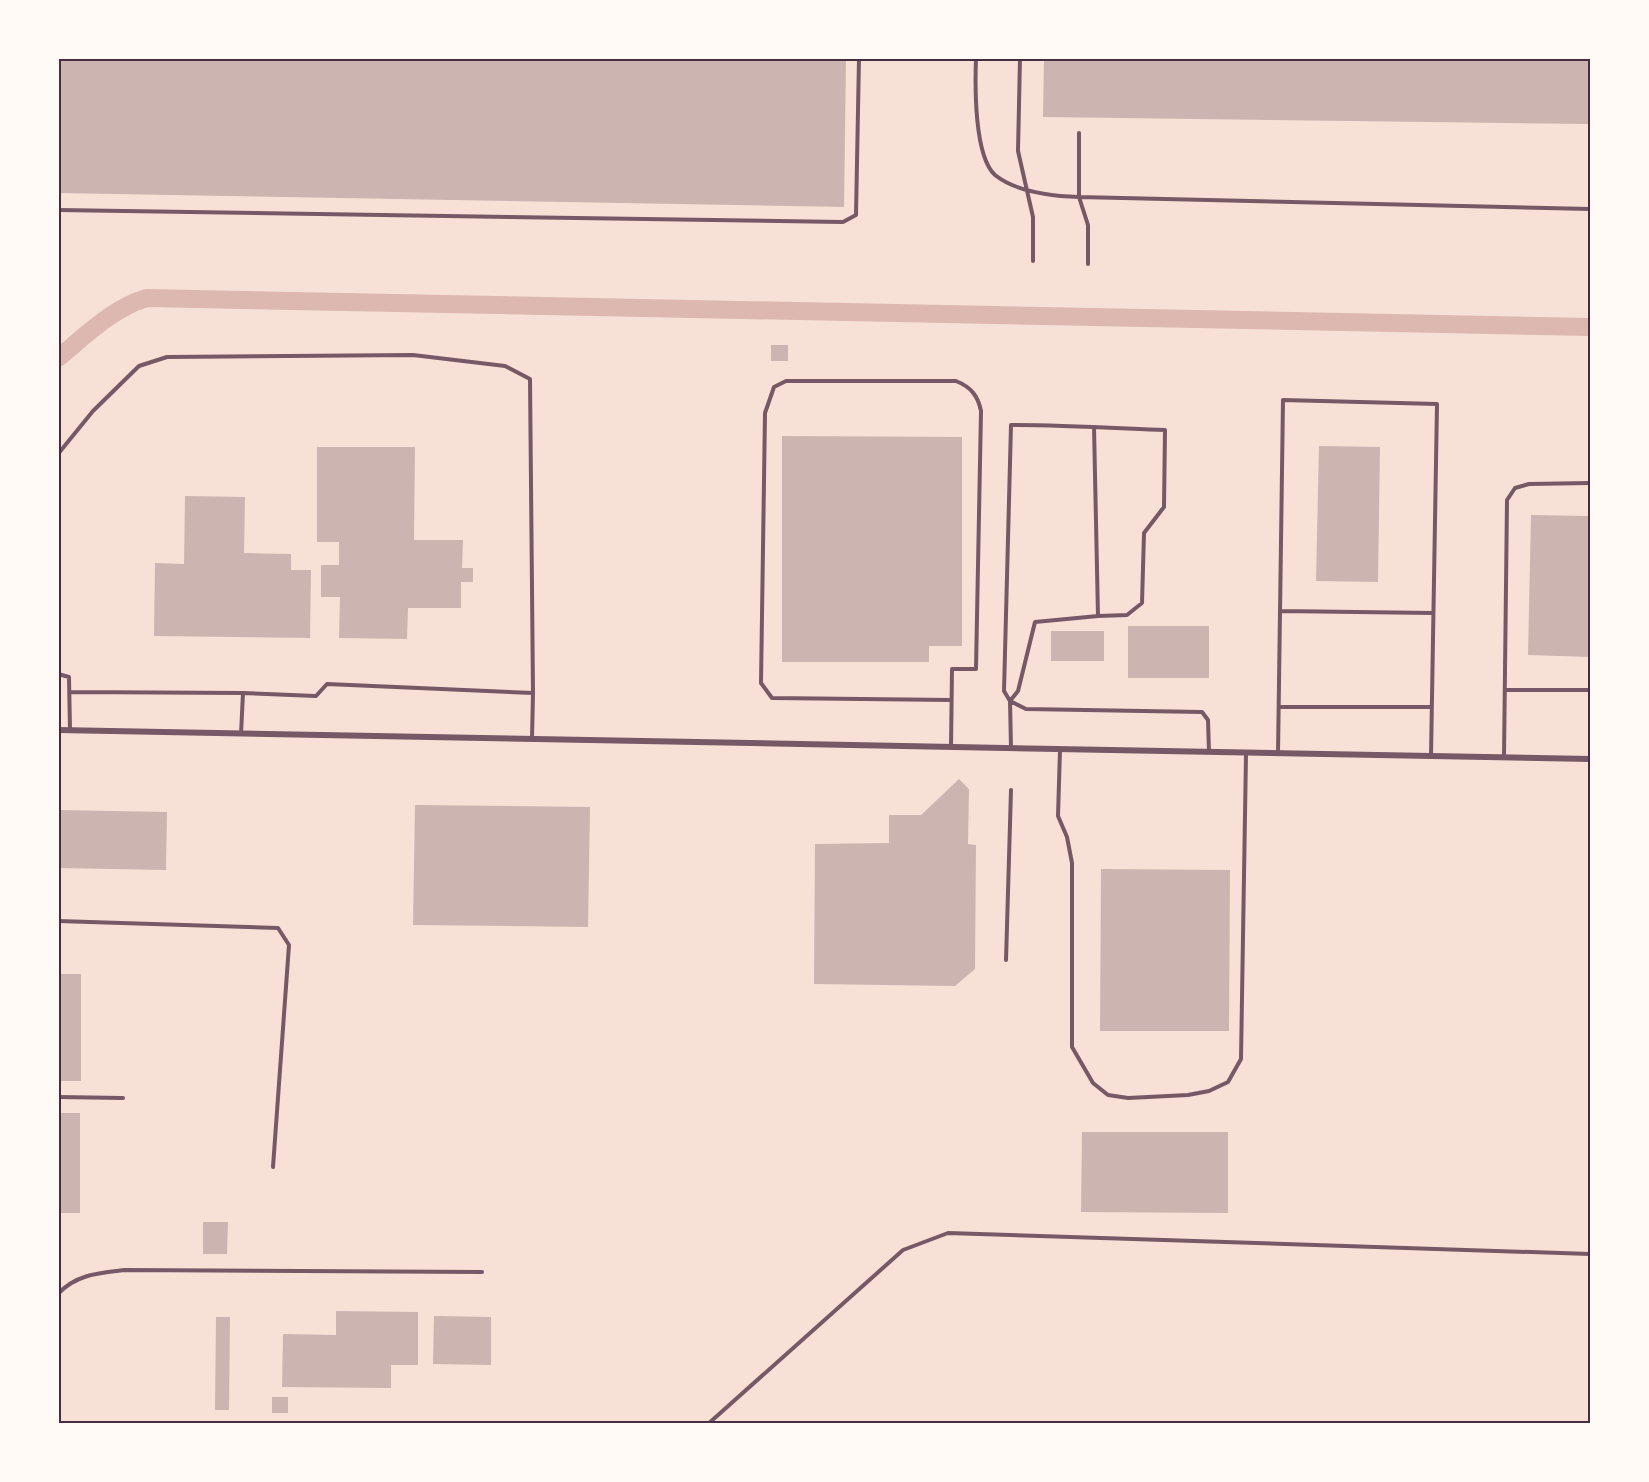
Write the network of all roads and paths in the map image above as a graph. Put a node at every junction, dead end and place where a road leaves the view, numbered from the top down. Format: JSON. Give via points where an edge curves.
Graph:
{"nodes":[{"id":1,"x":859,"y":58,"type":"edge"},
{"id":2,"x":976,"y":58,"type":"edge"},
{"id":3,"x":1020,"y":58,"type":"edge"},
{"id":4,"x":1079,"y":133,"type":"dead end"},
{"id":5,"x":1026,"y":190,"type":"junction"},
{"id":6,"x":1079,"y":197,"type":"junction"},
{"id":7,"x":1590,"y":209,"type":"edge"},
{"id":8,"x":58,"y":210,"type":"edge"},
{"id":9,"x":1033,"y":261,"type":"dead end"},
{"id":10,"x":1088,"y":264,"type":"dead end"},
{"id":11,"x":1094,"y":427,"type":"junction"},
{"id":12,"x":58,"y":454,"type":"edge"},
{"id":13,"x":1590,"y":483,"type":"edge"},
{"id":14,"x":1280,"y":610,"type":"junction"},
{"id":15,"x":1433,"y":613,"type":"junction"},
{"id":16,"x":1098,"y":616,"type":"junction"},
{"id":17,"x":58,"y":675,"type":"edge"},
{"id":18,"x":1505,"y":690,"type":"junction"},
{"id":19,"x":1590,"y":690,"type":"edge"},
{"id":20,"x":71,"y":692,"type":"junction"},
{"id":21,"x":243,"y":693,"type":"junction"},
{"id":22,"x":533,"y":693,"type":"junction"},
{"id":23,"x":951,"y":700,"type":"junction"},
{"id":24,"x":1010,"y":701,"type":"junction"},
{"id":25,"x":1279,"y":707,"type":"junction"},
{"id":26,"x":1431,"y":707,"type":"junction"},
{"id":27,"x":58,"y":730,"type":"edge"},
{"id":28,"x":70,"y":730,"type":"junction"},
{"id":29,"x":241,"y":734,"type":"junction"},
{"id":30,"x":532,"y":740,"type":"junction"},
{"id":31,"x":951,"y":748,"type":"junction"},
{"id":32,"x":1011,"y":749,"type":"junction"},
{"id":33,"x":1060,"y":750,"type":"junction"},
{"id":34,"x":1209,"y":753,"type":"junction"},
{"id":35,"x":1246,"y":754,"type":"junction"},
{"id":36,"x":1278,"y":754,"type":"junction"},
{"id":37,"x":1431,"y":756,"type":"junction"},
{"id":38,"x":1504,"y":758,"type":"junction"},
{"id":39,"x":1590,"y":759,"type":"edge"},
{"id":40,"x":1011,"y":790,"type":"dead end"},
{"id":41,"x":58,"y":921,"type":"edge"},
{"id":42,"x":1006,"y":960,"type":"dead end"},
{"id":43,"x":58,"y":1097,"type":"edge"},
{"id":44,"x":123,"y":1098,"type":"dead end"},
{"id":45,"x":273,"y":1167,"type":"dead end"},
{"id":46,"x":1590,"y":1254,"type":"edge"},
{"id":47,"x":482,"y":1272,"type":"dead end"},
{"id":48,"x":58,"y":1294,"type":"edge"},
{"id":49,"x":708,"y":1424,"type":"edge"}],
"edges":[{"from":1,"to":8,"type":"lane","via":[[856,215],[843,222]]},
{"from":2,"to":5,"type":"lane","via":[[975,103],[980,143],[994,174]]},
{"from":3,"to":5,"type":"lane","via":[[1018,151]]},
{"from":4,"to":6,"type":"lane"},
{"from":5,"to":6,"type":"lane"},
{"from":5,"to":9,"type":"lane","via":[[1033,217]]},
{"from":6,"to":7,"type":"lane"},
{"from":6,"to":10,"type":"lane","via":[[1088,225]]},
{"from":11,"to":16,"type":"lane"},
{"from":11,"to":16,"type":"lane","via":[[1165,430],[1164,507],[1144,533],[1142,603],[1127,615]]},
{"from":11,"to":24,"type":"lane","via":[[1011,425],[1004,691]]},
{"from":12,"to":22,"type":"lane","via":[[93,411],[139,366],[167,357],[413,355],[505,366],[530,379]]},
{"from":13,"to":18,"type":"lane","via":[[1529,484],[1515,488],[1507,500]]},
{"from":14,"to":15,"type":"lane"},
{"from":14,"to":15,"type":"lane","via":[[1283,400],[1437,404]]},
{"from":14,"to":25,"type":"lane"},
{"from":15,"to":26,"type":"lane"},
{"from":16,"to":24,"type":"lane","via":[[1035,622],[1018,691]]},
{"from":17,"to":20,"type":"lane","via":[[69,677]]},
{"from":18,"to":19,"type":"lane"},
{"from":18,"to":38,"type":"lane"},
{"from":20,"to":21,"type":"lane"},
{"from":20,"to":28,"type":"lane"},
{"from":21,"to":22,"type":"lane","via":[[316,696],[327,684]]},
{"from":21,"to":29,"type":"lane"},
{"from":22,"to":30,"type":"lane"},
{"from":23,"to":23,"type":"lane","via":[[952,669],[976,669],[979,402],[967,385],[956,381],[786,381],[774,387],[765,413],[764,689],[772,698]]},
{"from":23,"to":31,"type":"lane"},
{"from":24,"to":32,"type":"lane"},
{"from":24,"to":34,"type":"lane","via":[[1026,709],[1202,712],[1208,720]]},
{"from":25,"to":26,"type":"lane"},
{"from":25,"to":36,"type":"lane"},
{"from":26,"to":37,"type":"lane"},
{"from":27,"to":28,"type":"street"},
{"from":28,"to":29,"type":"street"},
{"from":29,"to":30,"type":"street"},
{"from":30,"to":31,"type":"street"},
{"from":31,"to":32,"type":"street"},
{"from":32,"to":33,"type":"street"},
{"from":33,"to":34,"type":"street"},
{"from":33,"to":35,"type":"lane","via":[[1058,816],[1072,863],[1072,1047],[1093,1083],[1108,1095],[1128,1098],[1209,1091],[1228,1082],[1240,1059]]},
{"from":34,"to":35,"type":"street"},
{"from":35,"to":36,"type":"street"},
{"from":36,"to":37,"type":"street"},
{"from":37,"to":38,"type":"street"},
{"from":38,"to":39,"type":"street"},
{"from":40,"to":42,"type":"lane"},
{"from":41,"to":45,"type":"lane","via":[[278,928],[289,945]]},
{"from":43,"to":44,"type":"lane"},
{"from":46,"to":49,"type":"lane","via":[[948,1233],[903,1250]]},
{"from":47,"to":48,"type":"lane","via":[[125,1270],[96,1273],[69,1282]]}]}
